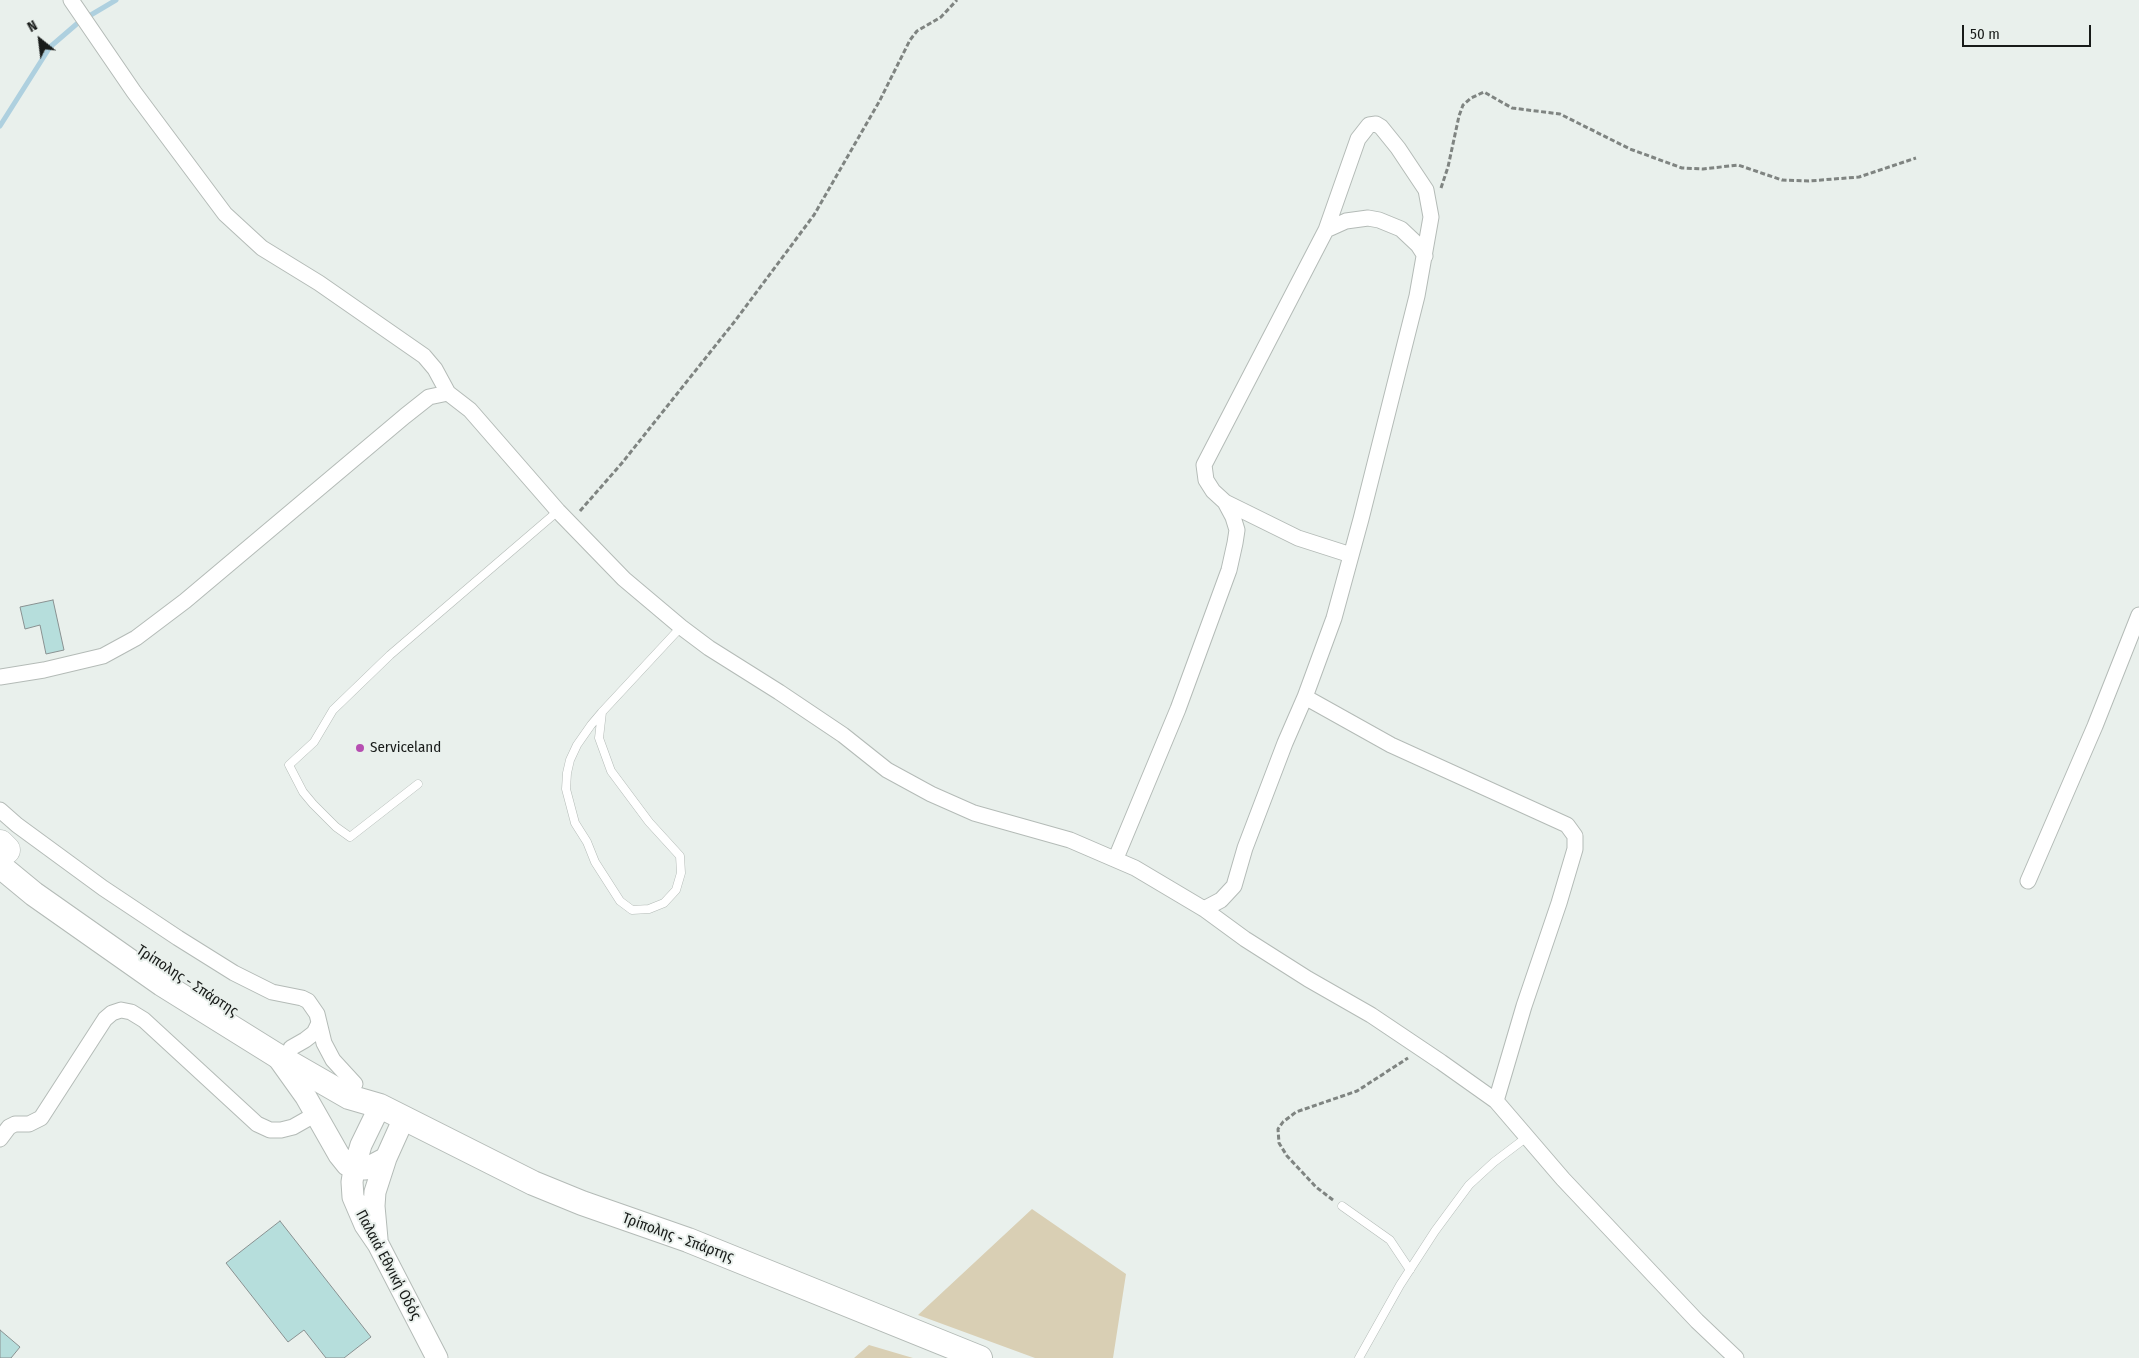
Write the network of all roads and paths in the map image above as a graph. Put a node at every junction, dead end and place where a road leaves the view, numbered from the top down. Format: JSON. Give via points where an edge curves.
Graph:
{"nodes":[{"id":1,"x":71,"y":0,"type":"edge"},
{"id":2,"x":957,"y":0,"type":"edge"},
{"id":3,"x":1916,"y":158,"type":"dead end"},
{"id":4,"x":1431,"y":217,"type":"junction"},
{"id":5,"x":1326,"y":230,"type":"junction"},
{"id":6,"x":1425,"y":256,"type":"junction"},
{"id":7,"x":448,"y":393,"type":"junction"},
{"id":8,"x":1225,"y":502,"type":"junction"},
{"id":9,"x":558,"y":511,"type":"junction"},
{"id":10,"x":570,"y":523,"type":"junction"},
{"id":11,"x":1351,"y":556,"type":"junction"},
{"id":12,"x":2139,"y":615,"type":"edge"},
{"id":13,"x":681,"y":627,"type":"junction"},
{"id":14,"x":0,"y":677,"type":"edge"},
{"id":15,"x":1305,"y":698,"type":"junction"},
{"id":16,"x":602,"y":712,"type":"junction"},
{"id":17,"x":418,"y":784,"type":"dead end"},
{"id":18,"x":0,"y":810,"type":"edge"},
{"id":19,"x":1,"y":851,"type":"edge"},
{"id":20,"x":1116,"y":858,"type":"junction"},
{"id":21,"x":2028,"y":881,"type":"dead end"},
{"id":22,"x":1204,"y":909,"type":"junction"},
{"id":23,"x":318,"y":1025,"type":"junction"},
{"id":24,"x":1422,"y":1049,"type":"junction"},
{"id":25,"x":283,"y":1051,"type":"junction"},
{"id":26,"x":355,"y":1084,"type":"junction"},
{"id":27,"x":1496,"y":1101,"type":"junction"},
{"id":28,"x":380,"y":1106,"type":"junction"},
{"id":29,"x":316,"y":1114,"type":"junction"},
{"id":30,"x":404,"y":1118,"type":"junction"},
{"id":31,"x":1527,"y":1137,"type":"junction"},
{"id":32,"x":0,"y":1139,"type":"edge"},
{"id":33,"x":386,"y":1158,"type":"junction"},
{"id":34,"x":354,"y":1169,"type":"junction"},
{"id":35,"x":1342,"y":1206,"type":"joint"},
{"id":36,"x":378,"y":1244,"type":"junction"},
{"id":37,"x":1410,"y":1270,"type":"junction"},
{"id":38,"x":1735,"y":1357,"type":"edge"},
{"id":39,"x":437,"y":1358,"type":"edge"},
{"id":40,"x":980,"y":1358,"type":"edge"},
{"id":41,"x":1359,"y":1358,"type":"edge"}],
"edges":[{"from":1,"to":7,"type":"street","via":[[178,153],[225,214],[262,248],[424,356]]},
{"from":2,"to":10,"type":"path","via":[[941,17],[917,31],[910,40],[879,102],[814,215],[699,366]]},
{"from":3,"to":4,"type":"path","via":[[1859,177],[1810,181],[1782,180],[1738,165],[1682,168],[1630,149],[1560,114],[1512,108],[1484,92],[1463,105],[1448,167]]},
{"from":4,"to":5,"type":"street","via":[[1426,190],[1398,148],[1376,124],[1369,125],[1358,139]]},
{"from":4,"to":6,"type":"street"},
{"from":5,"to":6,"type":"street","via":[[1346,221],[1379,220],[1406,233]]},
{"from":5,"to":8,"type":"street","via":[[1204,465],[1206,480]]},
{"from":6,"to":11,"type":"street","via":[[1418,296]]},
{"from":7,"to":9,"type":"street","via":[[470,410]]},
{"from":7,"to":14,"type":"street","via":[[429,397],[185,602],[136,638],[104,656]]},
{"from":8,"to":11,"type":"street","via":[[1298,538]]},
{"from":8,"to":20,"type":"street","via":[[1234,517],[1236,530],[1228,570],[1178,708]]},
{"from":9,"to":10,"type":"street"},
{"from":9,"to":17,"type":"lane","via":[[390,655],[333,710],[314,742],[289,765],[313,804],[350,837]]},
{"from":10,"to":13,"type":"street","via":[[624,579]]},
{"from":11,"to":15,"type":"street","via":[[1334,618]]},
{"from":12,"to":21,"type":"street"},
{"from":13,"to":16,"type":"lane"},
{"from":13,"to":20,"type":"street","via":[[843,735],[887,770],[931,794],[974,812],[1070,840]]},
{"from":15,"to":22,"type":"street","via":[[1245,848],[1234,886],[1221,900]]},
{"from":15,"to":27,"type":"street","via":[[1391,745],[1567,825],[1575,836],[1576,844],[1567,876]]},
{"from":16,"to":16,"type":"lane","via":[[599,738],[611,771],[649,822],[680,856],[681,873],[676,890],[664,902],[649,909],[632,910],[620,900],[594,862],[575,823],[566,789],[576,744]]},
{"from":18,"to":23,"type":"street","via":[[178,938],[272,992],[308,1001],[317,1014]]},
{"from":19,"to":25,"type":"main road","name":"Τρίπολης - Σπάρτης"},
{"from":20,"to":22,"type":"street"},
{"from":22,"to":24,"type":"street","via":[[1253,944]]},
{"from":23,"to":25,"type":"street","via":[[305,1040]]},
{"from":23,"to":26,"type":"street","via":[[333,1060]]},
{"from":24,"to":27,"type":"street"},
{"from":24,"to":35,"type":"path","via":[[1356,1091],[1290,1115],[1278,1129],[1279,1143],[1287,1156],[1316,1188]]},
{"from":25,"to":26,"type":"main road","name":"Τρίπολης - Σπάρτης"},
{"from":25,"to":28,"type":"main road","name":"Τρίπολης - Σπάρτης","via":[[349,1097]]},
{"from":25,"to":29,"type":"main road"},
{"from":26,"to":28,"type":"main road","name":"Τρίπολης - Σπάρτης"},
{"from":27,"to":31,"type":"street"},
{"from":28,"to":30,"type":"main road","name":"Τρίπολης - Σπάρτης"},
{"from":28,"to":34,"type":"main road","name":"Παλαιά Εθνική Οδός"},
{"from":29,"to":32,"type":"street","via":[[281,1130],[270,1130],[257,1124],[144,1020],[121,1010],[105,1019],[41,1118],[29,1124],[9,1127]]},
{"from":29,"to":34,"type":"main road","via":[[339,1155]]},
{"from":30,"to":33,"type":"main road"},
{"from":30,"to":40,"type":"main road","name":"Τρίπολης - Σπάρτης","via":[[541,1186],[688,1240]]},
{"from":31,"to":37,"type":"lane","via":[[1468,1185]]},
{"from":31,"to":38,"type":"street","via":[[1697,1321]]},
{"from":33,"to":34,"type":"main road","via":[[365,1169]]},
{"from":33,"to":36,"type":"main road","via":[[374,1206]]},
{"from":34,"to":36,"type":"main road","name":"Παλαιά Εθνική Οδός","via":[[353,1197],[365,1225]]},
{"from":35,"to":37,"type":"lane","via":[[1390,1240]]},
{"from":36,"to":39,"type":"main road","name":"Παλαιά Εθνική Οδός"},
{"from":37,"to":41,"type":"lane"}]}
